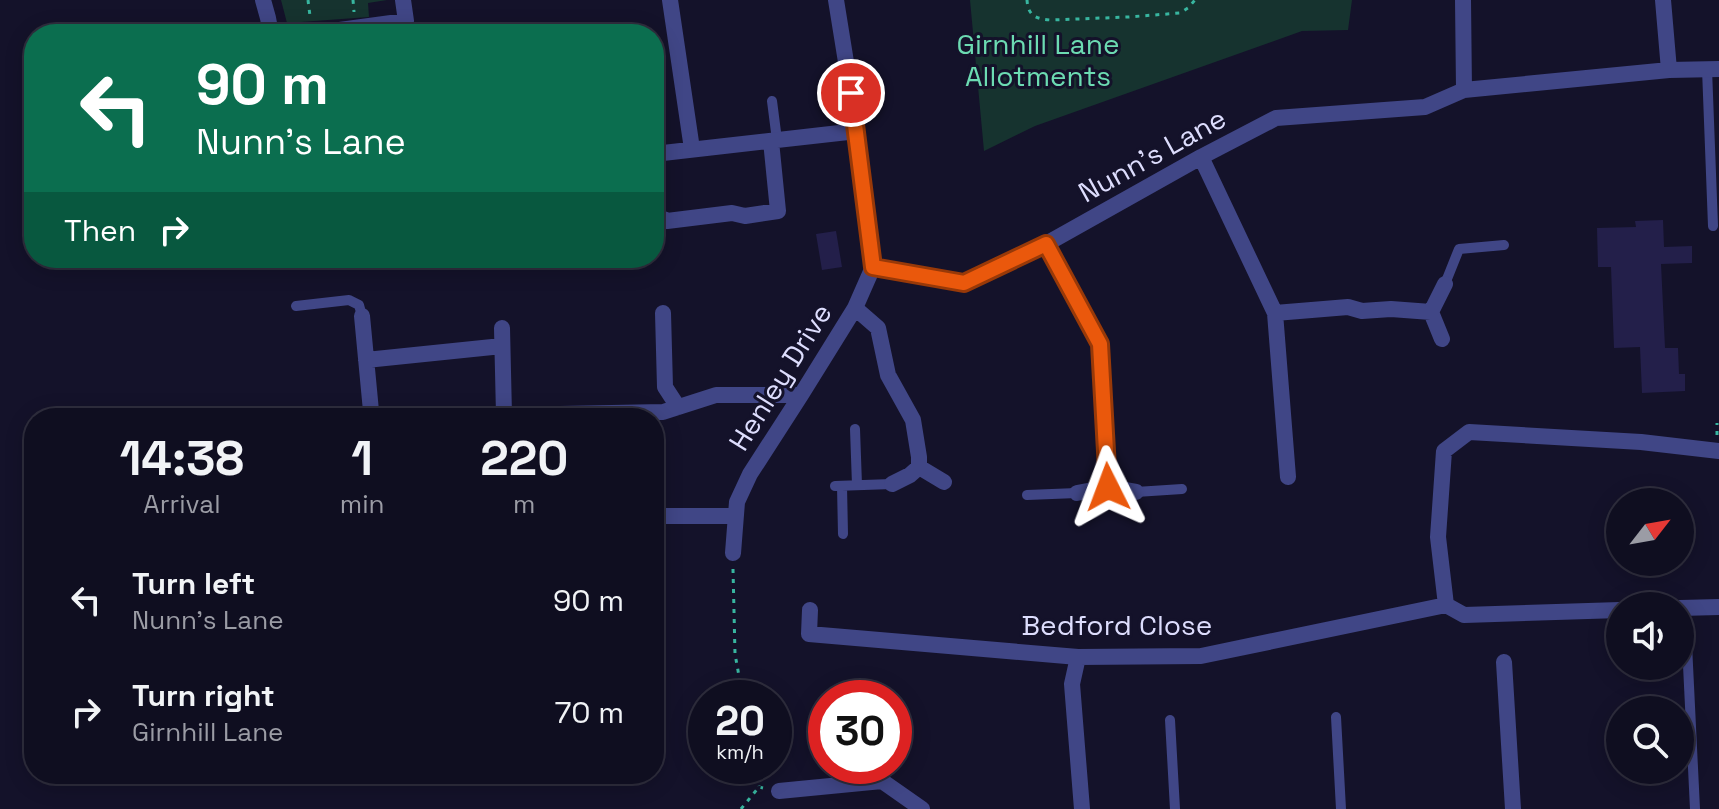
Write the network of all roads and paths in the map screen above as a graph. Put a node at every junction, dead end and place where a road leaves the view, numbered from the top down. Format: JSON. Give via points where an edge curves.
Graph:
{"nodes":[{"id":1,"x":263,"y":0,"type":"edge"},
{"id":2,"x":308,"y":0,"type":"edge"},
{"id":3,"x":403,"y":0,"type":"edge"},
{"id":4,"x":670,"y":0,"type":"edge"},
{"id":5,"x":836,"y":0,"type":"edge"},
{"id":6,"x":1027,"y":0,"type":"edge"},
{"id":7,"x":1195,"y":0,"type":"edge"},
{"id":8,"x":1463,"y":0,"type":"edge"},
{"id":9,"x":1663,"y":0,"type":"edge"},
{"id":10,"x":269,"y":24,"type":"edge"},
{"id":11,"x":310,"y":24,"type":"edge"},
{"id":12,"x":365,"y":24,"type":"edge"},
{"id":13,"x":1713,"y":69,"type":"edge"},
{"id":14,"x":1669,"y":70,"type":"junction"},
{"id":15,"x":1464,"y":90,"type":"junction"},
{"id":16,"x":772,"y":101,"type":"dead end"},
{"id":17,"x":857,"y":131,"type":"junction"},
{"id":18,"x":774,"y":140,"type":"junction"},
{"id":19,"x":692,"y":149,"type":"junction"},
{"id":20,"x":664,"y":153,"type":"edge"},
{"id":21,"x":1201,"y":157,"type":"junction"},
{"id":22,"x":664,"y":220,"type":"edge"},
{"id":23,"x":1713,"y":226,"type":"dead end"},
{"id":24,"x":1046,"y":244,"type":"junction"},
{"id":25,"x":1504,"y":245,"type":"dead end"},
{"id":26,"x":873,"y":267,"type":"junction"},
{"id":27,"x":1445,"y":284,"type":"joint"},
{"id":28,"x":296,"y":306,"type":"dead end"},
{"id":29,"x":855,"y":308,"type":"junction"},
{"id":30,"x":1431,"y":312,"type":"junction"},
{"id":31,"x":663,"y":313,"type":"dead end"},
{"id":32,"x":1275,"y":313,"type":"junction"},
{"id":33,"x":362,"y":316,"type":"joint"},
{"id":34,"x":502,"y":328,"type":"dead end"},
{"id":35,"x":1442,"y":339,"type":"dead end"},
{"id":36,"x":502,"y":346,"type":"junction"},
{"id":37,"x":366,"y":360,"type":"junction"},
{"id":38,"x":801,"y":395,"type":"junction"},
{"id":39,"x":678,"y":407,"type":"junction"},
{"id":40,"x":371,"y":408,"type":"edge"},
{"id":41,"x":504,"y":408,"type":"edge"},
{"id":42,"x":664,"y":412,"type":"edge"},
{"id":43,"x":855,"y":429,"type":"dead end"},
{"id":44,"x":1719,"y":451,"type":"edge"},
{"id":45,"x":919,"y":467,"type":"junction"},
{"id":46,"x":1288,"y":477,"type":"dead end"},
{"id":47,"x":944,"y":482,"type":"dead end"},
{"id":48,"x":892,"y":484,"type":"joint"},
{"id":49,"x":857,"y":485,"type":"junction"},
{"id":50,"x":1108,"y":487,"type":"junction"},
{"id":51,"x":1182,"y":489,"type":"dead end"},
{"id":52,"x":1136,"y":492,"type":"joint"},
{"id":53,"x":1077,"y":493,"type":"joint"},
{"id":54,"x":1027,"y":495,"type":"dead end"},
{"id":55,"x":664,"y":516,"type":"edge"},
{"id":56,"x":735,"y":516,"type":"junction"},
{"id":57,"x":843,"y":534,"type":"dead end"},
{"id":58,"x":733,"y":553,"type":"joint"},
{"id":59,"x":1446,"y":605,"type":"junction"},
{"id":60,"x":1719,"y":607,"type":"edge"},
{"id":61,"x":1694,"y":608,"type":"edge"},
{"id":62,"x":810,"y":610,"type":"dead end"},
{"id":63,"x":1606,"y":610,"type":"edge"},
{"id":64,"x":1078,"y":657,"type":"junction"},
{"id":65,"x":1504,"y":662,"type":"dead end"},
{"id":66,"x":740,"y":680,"type":"edge"},
{"id":67,"x":1689,"y":680,"type":"edge"},
{"id":68,"x":1336,"y":717,"type":"dead end"},
{"id":69,"x":1170,"y":720,"type":"dead end"},
{"id":70,"x":758,"y":784,"type":"edge"},
{"id":71,"x":759,"y":787,"type":"junction"},
{"id":72,"x":779,"y":791,"type":"joint"},
{"id":73,"x":741,"y":809,"type":"edge"},
{"id":74,"x":922,"y":809,"type":"edge"},
{"id":75,"x":1082,"y":809,"type":"edge"},
{"id":76,"x":1175,"y":809,"type":"edge"},
{"id":77,"x":1341,"y":809,"type":"edge"},
{"id":78,"x":1513,"y":809,"type":"edge"},
{"id":79,"x":1695,"y":809,"type":"edge"}],
"edges":[{"from":1,"to":10,"type":"street"},
{"from":2,"to":11,"type":"path"},
{"from":3,"to":12,"type":"street","via":[[406,21]]},
{"from":4,"to":19,"type":"street"},
{"from":5,"to":17,"type":"street"},
{"from":6,"to":7,"type":"path","via":[[1033,16],[1051,20],[1180,13]]},
{"from":8,"to":15,"type":"street"},
{"from":9,"to":14,"type":"street"},
{"from":13,"to":14,"type":"street","name":"Nunn's Lane"},
{"from":13,"to":23,"type":"lane"},
{"from":14,"to":15,"type":"street","name":"Nunn's Lane"},
{"from":15,"to":21,"type":"street","name":"Nunn's Lane","via":[[1425,107],[1276,118]]},
{"from":16,"to":18,"type":"lane"},
{"from":17,"to":18,"type":"street"},
{"from":17,"to":26,"type":"street"},
{"from":18,"to":19,"type":"street"},
{"from":18,"to":22,"type":"street","via":[[778,211]]},
{"from":19,"to":20,"type":"street"},
{"from":21,"to":24,"type":"street","name":"Nunn's Lane"},
{"from":21,"to":32,"type":"street"},
{"from":24,"to":26,"type":"street","name":"Nunn's Lane","via":[[964,283]]},
{"from":24,"to":50,"type":"street","via":[[1100,344]]},
{"from":25,"to":27,"type":"lane","via":[[1459,249]]},
{"from":26,"to":29,"type":"street","name":"Henley Drive"},
{"from":27,"to":30,"type":"street"},
{"from":28,"to":33,"type":"lane","via":[[349,300],[359,305]]},
{"from":29,"to":38,"type":"street","name":"Henley Drive"},
{"from":29,"to":45,"type":"street","via":[[878,328],[888,375],[913,420]]},
{"from":30,"to":32,"type":"street","via":[[1348,307]]},
{"from":30,"to":35,"type":"street"},
{"from":31,"to":39,"type":"street","via":[[665,387]]},
{"from":32,"to":46,"type":"street"},
{"from":33,"to":37,"type":"street"},
{"from":34,"to":36,"type":"street"},
{"from":36,"to":37,"type":"street"},
{"from":36,"to":41,"type":"street"},
{"from":37,"to":40,"type":"street"},
{"from":38,"to":39,"type":"street","via":[[716,395]]},
{"from":38,"to":56,"type":"street","name":"Henley Drive","via":[[750,474]]},
{"from":39,"to":42,"type":"street"},
{"from":43,"to":49,"type":"lane"},
{"from":44,"to":59,"type":"street","via":[[1469,432],[1444,451],[1438,537]]},
{"from":45,"to":47,"type":"street"},
{"from":45,"to":48,"type":"street"},
{"from":48,"to":49,"type":"lane"},
{"from":49,"to":57,"type":"lane","via":[[839,486]]},
{"from":50,"to":52,"type":"street"},
{"from":50,"to":53,"type":"street"},
{"from":51,"to":52,"type":"lane"},
{"from":53,"to":54,"type":"lane"},
{"from":55,"to":56,"type":"street"},
{"from":56,"to":58,"type":"street","name":"Henley Drive"},
{"from":58,"to":66,"type":"path"},
{"from":59,"to":63,"type":"street","name":"Bedford Close","via":[[1464,615]]},
{"from":59,"to":64,"type":"street","name":"Bedford Close","via":[[1201,656]]},
{"from":60,"to":61,"type":"street"},
{"from":62,"to":64,"type":"street","name":"Bedford Close","via":[[809,634]]},
{"from":64,"to":75,"type":"street","via":[[1072,684]]},
{"from":65,"to":78,"type":"street"},
{"from":67,"to":79,"type":"lane"},
{"from":68,"to":77,"type":"lane"},
{"from":69,"to":76,"type":"lane"},
{"from":70,"to":71,"type":"path"},
{"from":71,"to":72,"type":"path"},
{"from":71,"to":73,"type":"path"},
{"from":72,"to":74,"type":"street","via":[[882,781]]}]}
